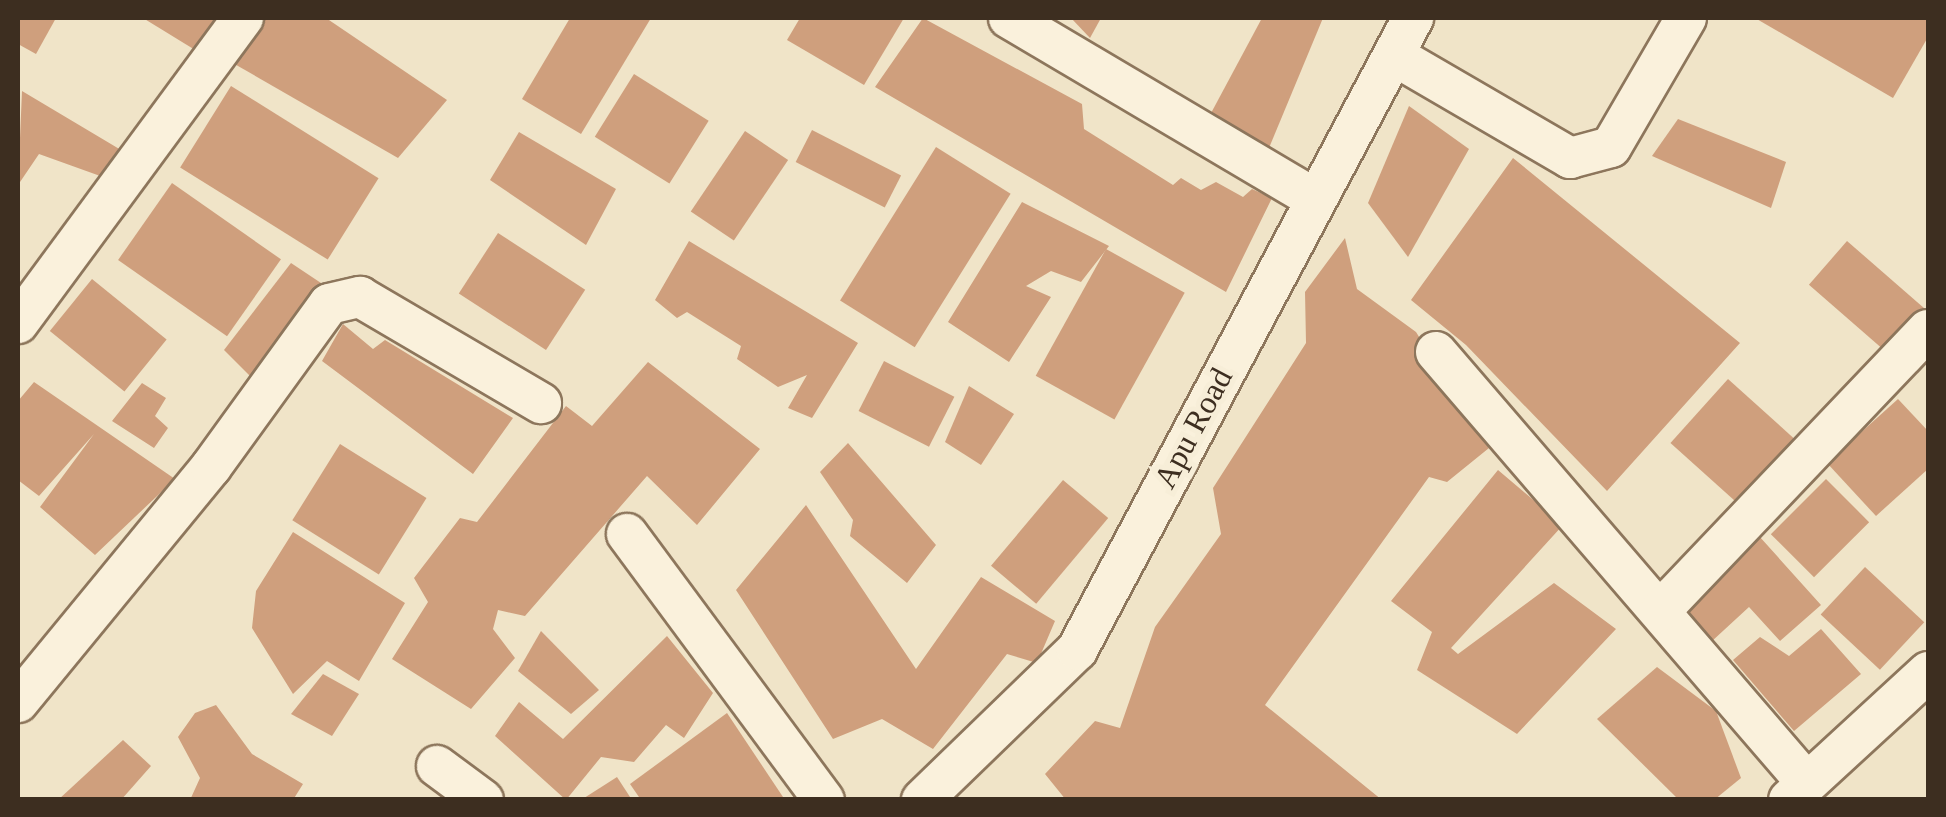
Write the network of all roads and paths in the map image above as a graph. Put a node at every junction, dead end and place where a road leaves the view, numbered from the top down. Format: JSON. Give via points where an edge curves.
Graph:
{"nodes":[{"id":1,"x":242,"y":18,"type":"edge"},
{"id":2,"x":1010,"y":18,"type":"edge"},
{"id":3,"x":1413,"y":18,"type":"edge"},
{"id":4,"x":1686,"y":18,"type":"edge"},
{"id":5,"x":1396,"y":56,"type":"junction"},
{"id":6,"x":1312,"y":198,"type":"junction"},
{"id":7,"x":18,"y":322,"type":"edge"},
{"id":8,"x":1928,"y":330,"type":"edge"},
{"id":9,"x":1436,"y":352,"type":"dead end"},
{"id":10,"x":542,"y":403,"type":"dead end"},
{"id":11,"x":628,"y":534,"type":"dead end"},
{"id":12,"x":1660,"y":610,"type":"junction"},
{"id":13,"x":1928,"y":672,"type":"edge"},
{"id":14,"x":18,"y":702,"type":"edge"},
{"id":15,"x":437,"y":766,"type":"dead end"},
{"id":16,"x":1798,"y":791,"type":"edge"},
{"id":17,"x":483,"y":800,"type":"edge"},
{"id":18,"x":824,"y":800,"type":"edge"},
{"id":19,"x":922,"y":800,"type":"edge"}],
"edges":[{"from":1,"to":7,"type":"street"},
{"from":2,"to":6,"type":"street"},
{"from":3,"to":5,"type":"street","name":"Apu Road"},
{"from":4,"to":5,"type":"street","via":[[1610,148],[1570,158]]},
{"from":5,"to":6,"type":"street","name":"Apu Road"},
{"from":6,"to":19,"type":"street","name":"Apu Road","via":[[1077,650]]},
{"from":8,"to":12,"type":"street"},
{"from":9,"to":12,"type":"street"},
{"from":10,"to":14,"type":"street","via":[[360,298],[329,304],[210,467]]},
{"from":11,"to":18,"type":"street"},
{"from":12,"to":16,"type":"street"},
{"from":13,"to":16,"type":"street"},
{"from":15,"to":17,"type":"street"}]}
